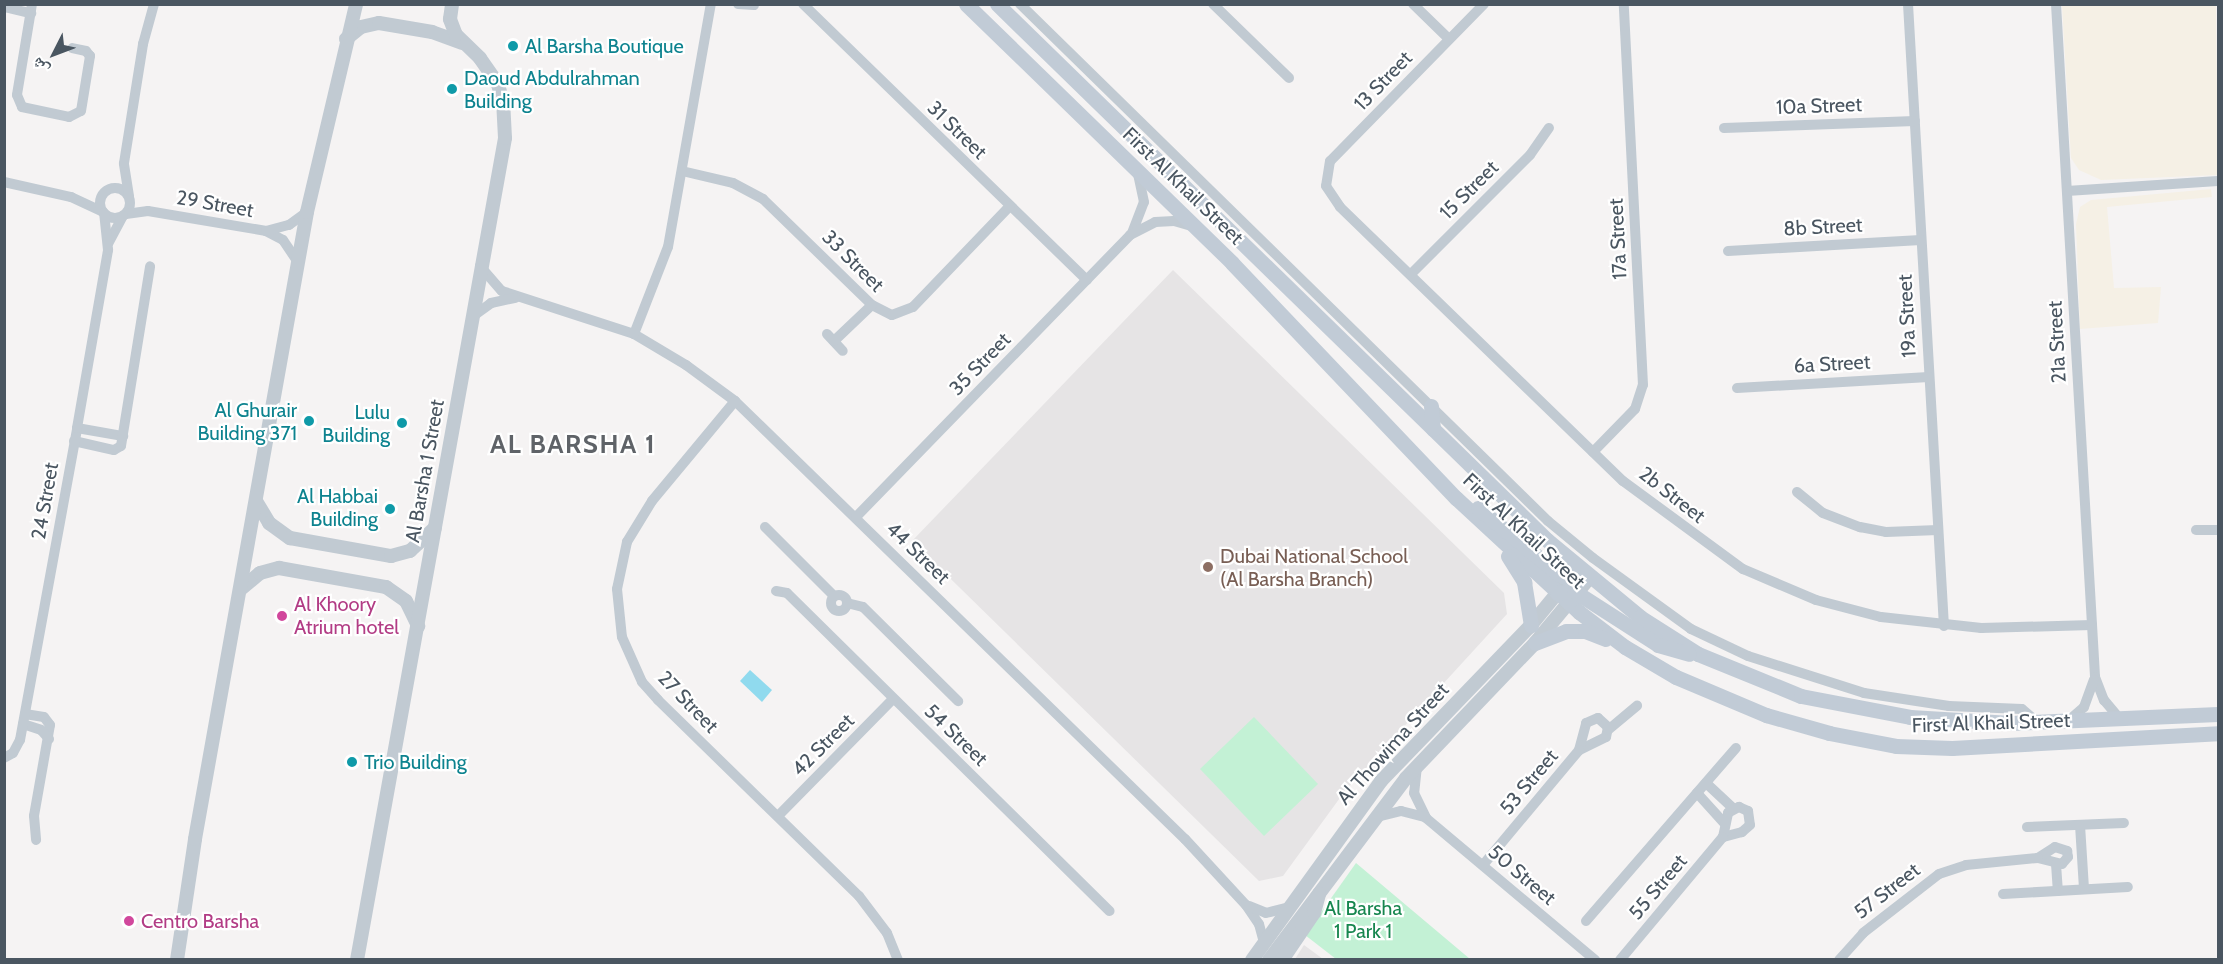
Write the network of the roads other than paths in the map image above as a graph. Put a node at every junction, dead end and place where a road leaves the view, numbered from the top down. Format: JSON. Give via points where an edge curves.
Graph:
{"nodes":[{"id":1,"x":154,"y":4,"type":"edge"},
{"id":2,"x":356,"y":4,"type":"edge"},
{"id":3,"x":452,"y":4,"type":"edge"},
{"id":4,"x":738,"y":4,"type":"edge"},
{"id":5,"x":754,"y":4,"type":"edge"},
{"id":6,"x":803,"y":4,"type":"edge"},
{"id":7,"x":966,"y":4,"type":"edge"},
{"id":8,"x":997,"y":4,"type":"edge"},
{"id":9,"x":1020,"y":4,"type":"edge"},
{"id":10,"x":1213,"y":4,"type":"edge"},
{"id":11,"x":1413,"y":4,"type":"edge"},
{"id":12,"x":1484,"y":4,"type":"edge"},
{"id":13,"x":1624,"y":4,"type":"edge"},
{"id":14,"x":1908,"y":4,"type":"edge"},
{"id":15,"x":2056,"y":4,"type":"edge"},
{"id":16,"x":707,"y":6,"type":"edge"},
{"id":17,"x":4,"y":7,"type":"edge"},
{"id":18,"x":31,"y":9,"type":"edge"},
{"id":19,"x":346,"y":39,"type":"junction"},
{"id":20,"x":1449,"y":39,"type":"junction"},
{"id":21,"x":464,"y":44,"type":"junction"},
{"id":22,"x":72,"y":48,"type":"dead end"},
{"id":23,"x":1289,"y":78,"type":"dead end"},
{"id":24,"x":1915,"y":121,"type":"junction"},
{"id":25,"x":1549,"y":128,"type":"dead end"},
{"id":26,"x":1724,"y":128,"type":"dead end"},
{"id":27,"x":124,"y":163,"type":"junction"},
{"id":28,"x":1136,"y":169,"type":"junction"},
{"id":29,"x":682,"y":171,"type":"junction"},
{"id":30,"x":2218,"y":181,"type":"edge"},
{"id":31,"x":4,"y":182,"type":"edge"},
{"id":32,"x":2067,"y":187,"type":"junction"},
{"id":33,"x":105,"y":192,"type":"junction"},
{"id":34,"x":1329,"y":192,"type":"joint"},
{"id":35,"x":71,"y":197,"type":"junction"},
{"id":36,"x":130,"y":197,"type":"junction"},
{"id":37,"x":1010,"y":206,"type":"junction"},
{"id":38,"x":159,"y":212,"type":"junction"},
{"id":39,"x":308,"y":212,"type":"junction"},
{"id":40,"x":104,"y":213,"type":"junction"},
{"id":41,"x":124,"y":215,"type":"junction"},
{"id":42,"x":1198,"y":229,"type":"junction"},
{"id":43,"x":266,"y":231,"type":"junction"},
{"id":44,"x":1130,"y":235,"type":"junction"},
{"id":45,"x":1921,"y":240,"type":"junction"},
{"id":46,"x":108,"y":245,"type":"junction"},
{"id":47,"x":1728,"y":251,"type":"dead end"},
{"id":48,"x":298,"y":262,"type":"junction"},
{"id":49,"x":150,"y":266,"type":"dead end"},
{"id":50,"x":480,"y":266,"type":"junction"},
{"id":51,"x":1411,"y":274,"type":"junction"},
{"id":52,"x":1087,"y":280,"type":"junction"},
{"id":53,"x":518,"y":298,"type":"junction"},
{"id":54,"x":872,"y":305,"type":"junction"},
{"id":55,"x":472,"y":317,"type":"junction"},
{"id":56,"x":634,"y":333,"type":"junction"},
{"id":57,"x":843,"y":351,"type":"dead end"},
{"id":58,"x":1929,"y":377,"type":"junction"},
{"id":59,"x":1737,"y":388,"type":"dead end"},
{"id":60,"x":735,"y":401,"type":"junction"},
{"id":61,"x":1431,"y":406,"type":"junction"},
{"id":62,"x":77,"y":428,"type":"junction"},
{"id":63,"x":1433,"y":429,"type":"junction"},
{"id":64,"x":123,"y":436,"type":"junction"},
{"id":65,"x":75,"y":441,"type":"junction"},
{"id":66,"x":1593,"y":452,"type":"junction"},
{"id":67,"x":1797,"y":492,"type":"dead end"},
{"id":68,"x":1456,"y":498,"type":"junction"},
{"id":69,"x":256,"y":501,"type":"junction"},
{"id":70,"x":856,"y":517,"type":"junction"},
{"id":71,"x":1480,"y":520,"type":"junction"},
{"id":72,"x":765,"y":527,"type":"dead end"},
{"id":73,"x":435,"y":528,"type":"junction"},
{"id":74,"x":1938,"y":530,"type":"junction"},
{"id":75,"x":2196,"y":530,"type":"dead end"},
{"id":76,"x":2218,"y":530,"type":"edge"},
{"id":77,"x":1573,"y":573,"type":"junction"},
{"id":78,"x":1590,"y":578,"type":"junction"},
{"id":79,"x":241,"y":589,"type":"junction"},
{"id":80,"x":776,"y":591,"type":"dead end"},
{"id":81,"x":1557,"y":593,"type":"junction"},
{"id":82,"x":1574,"y":598,"type":"junction"},
{"id":83,"x":833,"y":604,"type":"junction"},
{"id":84,"x":817,"y":623,"type":"junction"},
{"id":85,"x":2092,"y":624,"type":"junction"},
{"id":86,"x":1531,"y":625,"type":"junction"},
{"id":87,"x":418,"y":626,"type":"junction"},
{"id":88,"x":1944,"y":626,"type":"junction"},
{"id":89,"x":1535,"y":643,"type":"junction"},
{"id":90,"x":1625,"y":647,"type":"junction"},
{"id":91,"x":1698,"y":654,"type":"junction"},
{"id":92,"x":2095,"y":677,"type":"junction"},
{"id":93,"x":893,"y":699,"type":"junction"},
{"id":94,"x":958,"y":701,"type":"dead end"},
{"id":95,"x":1636,"y":706,"type":"dead end"},
{"id":96,"x":2218,"y":714,"type":"edge"},
{"id":97,"x":24,"y":719,"type":"junction"},
{"id":98,"x":2121,"y":719,"type":"junction"},
{"id":99,"x":2037,"y":722,"type":"junction"},
{"id":100,"x":2066,"y":722,"type":"junction"},
{"id":101,"x":1608,"y":730,"type":"junction"},
{"id":102,"x":2218,"y":733,"type":"edge"},
{"id":103,"x":1736,"y":748,"type":"dead end"},
{"id":104,"x":1579,"y":750,"type":"junction"},
{"id":105,"x":4,"y":758,"type":"edge"},
{"id":106,"x":1417,"y":766,"type":"junction"},
{"id":107,"x":1706,"y":783,"type":"junction"},
{"id":108,"x":1697,"y":793,"type":"junction"},
{"id":109,"x":1733,"y":808,"type":"junction"},
{"id":110,"x":778,"y":816,"type":"junction"},
{"id":111,"x":1376,"y":817,"type":"junction"},
{"id":112,"x":1426,"y":818,"type":"junction"},
{"id":113,"x":2124,"y":823,"type":"dead end"},
{"id":114,"x":1725,"y":824,"type":"junction"},
{"id":115,"x":2080,"y":825,"type":"junction"},
{"id":116,"x":2053,"y":826,"type":"junction"},
{"id":117,"x":2027,"y":827,"type":"dead end"},
{"id":118,"x":1723,"y":837,"type":"junction"},
{"id":119,"x":36,"y":840,"type":"dead end"},
{"id":120,"x":2055,"y":847,"type":"junction"},
{"id":121,"x":2038,"y":858,"type":"junction"},
{"id":122,"x":2056,"y":864,"type":"junction"},
{"id":123,"x":1483,"y":865,"type":"junction"},
{"id":124,"x":2127,"y":887,"type":"dead end"},
{"id":125,"x":2084,"y":889,"type":"junction"},
{"id":126,"x":2058,"y":891,"type":"junction"},
{"id":127,"x":1319,"y":892,"type":"junction"},
{"id":128,"x":2003,"y":894,"type":"dead end"},
{"id":129,"x":1246,"y":905,"type":"junction"},
{"id":130,"x":1290,"y":908,"type":"junction"},
{"id":131,"x":1110,"y":911,"type":"dead end"},
{"id":132,"x":1586,"y":921,"type":"dead end"},
{"id":133,"x":1264,"y":943,"type":"junction"},
{"id":134,"x":177,"y":960,"type":"edge"},
{"id":135,"x":357,"y":960,"type":"edge"},
{"id":136,"x":898,"y":960,"type":"edge"},
{"id":137,"x":1252,"y":960,"type":"edge"},
{"id":138,"x":1269,"y":960,"type":"edge"},
{"id":139,"x":1282,"y":960,"type":"edge"},
{"id":140,"x":1595,"y":960,"type":"edge"},
{"id":141,"x":1620,"y":960,"type":"edge"},
{"id":142,"x":1839,"y":960,"type":"edge"}],
"edges":[{"from":1,"to":27,"type":"street","via":[[143,44]]},
{"from":2,"to":19,"type":"street"},
{"from":3,"to":21,"type":"street","name":"Al Barsha 1 Street","via":[[452,24]]},
{"from":4,"to":5,"type":"street"},
{"from":6,"to":37,"type":"street","name":"31 Street"},
{"from":7,"to":28,"type":"main road","name":"First Al Khail Street"},
{"from":8,"to":63,"type":"main road","name":"First Al Khail Street"},
{"from":9,"to":61,"type":"street"},
{"from":10,"to":23,"type":"street"},
{"from":11,"to":20,"type":"street"},
{"from":12,"to":20,"type":"street","name":"13 Street"},
{"from":13,"to":66,"type":"street","name":"17a Street","via":[[1643,384],[1635,409]]},
{"from":14,"to":24,"type":"street","name":"19a Street"},
{"from":15,"to":32,"type":"street","name":"21a Street"},
{"from":16,"to":29,"type":"street"},
{"from":17,"to":18,"type":"street"},
{"from":18,"to":22,"type":"street","via":[[17,95],[22,107],[69,117],[81,111],[90,56]]},
{"from":19,"to":21,"type":"street","via":[[361,27],[379,22],[432,32]]},
{"from":19,"to":39,"type":"street"},
{"from":20,"to":34,"type":"street","name":"13 Street","via":[[1330,161],[1326,173]]},
{"from":21,"to":50,"type":"street","name":"Al Barsha 1 Street","via":[[493,75],[505,115],[504,149]]},
{"from":24,"to":26,"type":"street","name":"10a Street"},
{"from":24,"to":45,"type":"street","name":"19a Street"},
{"from":25,"to":51,"type":"street","name":"15 Street","via":[[1530,155]]},
{"from":27,"to":33,"type":"street"},
{"from":27,"to":36,"type":"street"},
{"from":28,"to":42,"type":"main road","name":"First Al Khail Street"},
{"from":28,"to":44,"type":"street","name":"35 Street","via":[[1144,202]]},
{"from":29,"to":54,"type":"street","name":"33 Street","via":[[733,183],[763,199]]},
{"from":29,"to":56,"type":"street","via":[[664,260]]},
{"from":30,"to":32,"type":"street"},
{"from":31,"to":35,"type":"street"},
{"from":32,"to":85,"type":"street","name":"21a Street"},
{"from":33,"to":35,"type":"street"},
{"from":33,"to":36,"type":"street","via":[[121,189]]},
{"from":33,"to":40,"type":"street"},
{"from":34,"to":51,"type":"street","name":"2b Street"},
{"from":35,"to":40,"type":"street"},
{"from":36,"to":38,"type":"street","name":"29 Street"},
{"from":36,"to":41,"type":"street"},
{"from":37,"to":52,"type":"street","name":"31 Street"},
{"from":37,"to":54,"type":"street","name":"33 Street","via":[[907,311],[884,313]]},
{"from":38,"to":41,"type":"street","name":"29 Street"},
{"from":38,"to":43,"type":"street","name":"29 Street"},
{"from":39,"to":43,"type":"street","name":"29 Street","via":[[289,225]]},
{"from":39,"to":48,"type":"street"},
{"from":40,"to":41,"type":"street","via":[[115,218]]},
{"from":40,"to":46,"type":"street","name":"24 Street"},
{"from":41,"to":46,"type":"street","name":"24 Street"},
{"from":42,"to":44,"type":"street","name":"35 Street","via":[[1165,221],[1146,225]]},
{"from":42,"to":68,"type":"main road","name":"First Al Khail Street"},
{"from":43,"to":48,"type":"street","name":"29 Street","via":[[287,244]]},
{"from":44,"to":52,"type":"street","name":"35 Street"},
{"from":45,"to":47,"type":"street","name":"8b Street"},
{"from":45,"to":58,"type":"street","name":"19a Street"},
{"from":46,"to":62,"type":"street","name":"24 Street"},
{"from":48,"to":69,"type":"street"},
{"from":49,"to":64,"type":"street"},
{"from":50,"to":53,"type":"street","name":"44 Street","via":[[495,286]]},
{"from":50,"to":55,"type":"street","name":"Al Barsha 1 Street"},
{"from":51,"to":66,"type":"street","name":"2b Street"},
{"from":52,"to":70,"type":"street","name":"35 Street"},
{"from":53,"to":55,"type":"street","name":"44 Street","via":[[491,303]]},
{"from":53,"to":56,"type":"street","name":"44 Street"},
{"from":54,"to":57,"type":"street","via":[[831,337]]},
{"from":55,"to":73,"type":"street","name":"Al Barsha 1 Street"},
{"from":56,"to":60,"type":"street","name":"44 Street","via":[[686,364]]},
{"from":58,"to":59,"type":"street","name":"6a Street"},
{"from":58,"to":74,"type":"street","name":"19a Street"},
{"from":60,"to":70,"type":"street","name":"44 Street"},
{"from":60,"to":110,"type":"street","name":"27 Street","via":[[638,520],[620,565],[617,614],[625,645],[642,681]]},
{"from":61,"to":63,"type":"main road"},
{"from":61,"to":99,"type":"street","via":[[1578,546],[1710,639],[1758,660],[1864,693],[1949,706],[2022,709]]},
{"from":62,"to":64,"type":"street"},
{"from":62,"to":65,"type":"street","name":"24 Street"},
{"from":63,"to":77,"type":"main road","name":"First Al Khail Street"},
{"from":64,"to":65,"type":"street","via":[[121,446],[114,450]]},
{"from":65,"to":97,"type":"street","name":"24 Street"},
{"from":66,"to":88,"type":"street","name":"2b Street","via":[[1699,539],[1760,578],[1848,610]]},
{"from":67,"to":74,"type":"street","via":[[1823,513],[1860,527],[1893,532]]},
{"from":68,"to":71,"type":"main road","name":"First Al Khail Street"},
{"from":68,"to":77,"type":"main road","via":[[1490,516]]},
{"from":69,"to":73,"type":"street","via":[[269,524],[290,538],[391,556],[418,546]]},
{"from":69,"to":79,"type":"street"},
{"from":70,"to":129,"type":"street","name":"44 Street","via":[[1121,775]]},
{"from":71,"to":81,"type":"main road","name":"First Al Khail Street"},
{"from":71,"to":86,"type":"main road","via":[[1521,575]]},
{"from":72,"to":83,"type":"street"},
{"from":73,"to":87,"type":"street","name":"Al Barsha 1 Street"},
{"from":74,"to":88,"type":"street","name":"19a Street"},
{"from":75,"to":76,"type":"street"},
{"from":77,"to":78,"type":"main road","name":"First Al Khail Street"},
{"from":77,"to":81,"type":"street","name":"Al Thowima Street"},
{"from":78,"to":82,"type":"street","name":"Al Thowima Street"},
{"from":78,"to":91,"type":"main road","name":"First Al Khail Street","via":[[1640,617]]},
{"from":79,"to":87,"type":"street","via":[[260,573],[279,568],[386,587],[406,601]]},
{"from":79,"to":134,"type":"street"},
{"from":80,"to":84,"type":"street","name":"54 Street","via":[[785,591]]},
{"from":81,"to":82,"type":"main road","via":[[1566,590]]},
{"from":81,"to":86,"type":"street","name":"Al Thowima Street"},
{"from":82,"to":89,"type":"street","name":"Al Thowima Street"},
{"from":82,"to":90,"type":"main road","name":"First Al Khail Street"},
{"from":82,"to":91,"type":"main road","via":[[1658,645]]},
{"from":83,"to":84,"type":"street"},
{"from":83,"to":94,"type":"street","via":[[843,610],[847,603],[863,607]]},
{"from":84,"to":93,"type":"street","name":"54 Street"},
{"from":85,"to":88,"type":"street","name":"2b Street","via":[[1999,629]]},
{"from":85,"to":92,"type":"street","name":"21a Street"},
{"from":86,"to":130,"type":"street","name":"Al Thowima Street","via":[[1381,781]]},
{"from":87,"to":135,"type":"street","name":"Al Barsha 1 Street"},
{"from":89,"to":90,"type":"main road","via":[[1576,631]]},
{"from":89,"to":106,"type":"street","name":"Al Thowima Street"},
{"from":90,"to":102,"type":"main road","name":"First Al Khail Street","via":[[1676,677],[1735,704],[1797,725],[1876,743],[1953,748]]},
{"from":91,"to":99,"type":"main road","name":"First Al Khail Street","via":[[1774,688],[1855,710],[1959,722]]},
{"from":92,"to":98,"type":"street","name":"21a Street","via":[[2103,700]]},
{"from":92,"to":100,"type":"street","name":"21a Street","via":[[2088,700]]},
{"from":93,"to":110,"type":"street","name":"42 Street"},
{"from":93,"to":131,"type":"street","name":"54 Street"},
{"from":95,"to":101,"type":"street"},
{"from":96,"to":98,"type":"main road","name":"First Al Khail Street"},
{"from":97,"to":105,"type":"street","name":"24 Street","via":[[17,747]]},
{"from":97,"to":119,"type":"street","via":[[49,739],[34,816]]},
{"from":98,"to":100,"type":"main road","name":"First Al Khail Street"},
{"from":99,"to":100,"type":"main road","name":"First Al Khail Street"},
{"from":101,"to":104,"type":"street","via":[[1604,739]]},
{"from":101,"to":104,"type":"street","via":[[1601,720],[1588,720]]},
{"from":103,"to":107,"type":"street"},
{"from":104,"to":123,"type":"street","name":"53 Street"},
{"from":106,"to":111,"type":"street","name":"Al Thowima Street"},
{"from":106,"to":112,"type":"street","name":"50 Street","via":[[1414,793]]},
{"from":107,"to":108,"type":"street"},
{"from":107,"to":109,"type":"street"},
{"from":108,"to":114,"type":"street"},
{"from":108,"to":132,"type":"street"},
{"from":109,"to":114,"type":"street"},
{"from":109,"to":118,"type":"street","via":[[1746,809],[1751,822],[1745,830]]},
{"from":110,"to":136,"type":"street","name":"27 Street","via":[[874,913]]},
{"from":111,"to":112,"type":"street","name":"50 Street","via":[[1401,811]]},
{"from":111,"to":127,"type":"street","name":"Al Thowima Street"},
{"from":112,"to":123,"type":"street","name":"50 Street"},
{"from":113,"to":115,"type":"street"},
{"from":114,"to":118,"type":"street"},
{"from":115,"to":116,"type":"street"},
{"from":115,"to":125,"type":"street"},
{"from":116,"to":117,"type":"street"},
{"from":116,"to":120,"type":"street"},
{"from":118,"to":141,"type":"street","name":"55 Street"},
{"from":120,"to":121,"type":"street"},
{"from":120,"to":122,"type":"street","via":[[2068,854],[2064,862]]},
{"from":121,"to":122,"type":"street"},
{"from":121,"to":142,"type":"street","name":"57 Street","via":[[1966,865],[1939,874],[1863,933]]},
{"from":122,"to":126,"type":"street"},
{"from":123,"to":140,"type":"street","name":"50 Street"},
{"from":124,"to":125,"type":"street"},
{"from":125,"to":126,"type":"street"},
{"from":126,"to":128,"type":"street"},
{"from":127,"to":138,"type":"street","name":"Al Thowima Street"},
{"from":127,"to":139,"type":"street","name":"Al Thowima Street","via":[[1314,913]]},
{"from":129,"to":130,"type":"street","via":[[1266,913]]},
{"from":129,"to":133,"type":"street","name":"44 Street"},
{"from":130,"to":133,"type":"street","name":"Al Thowima Street"},
{"from":133,"to":137,"type":"street","name":"Al Thowima Street"}]}
